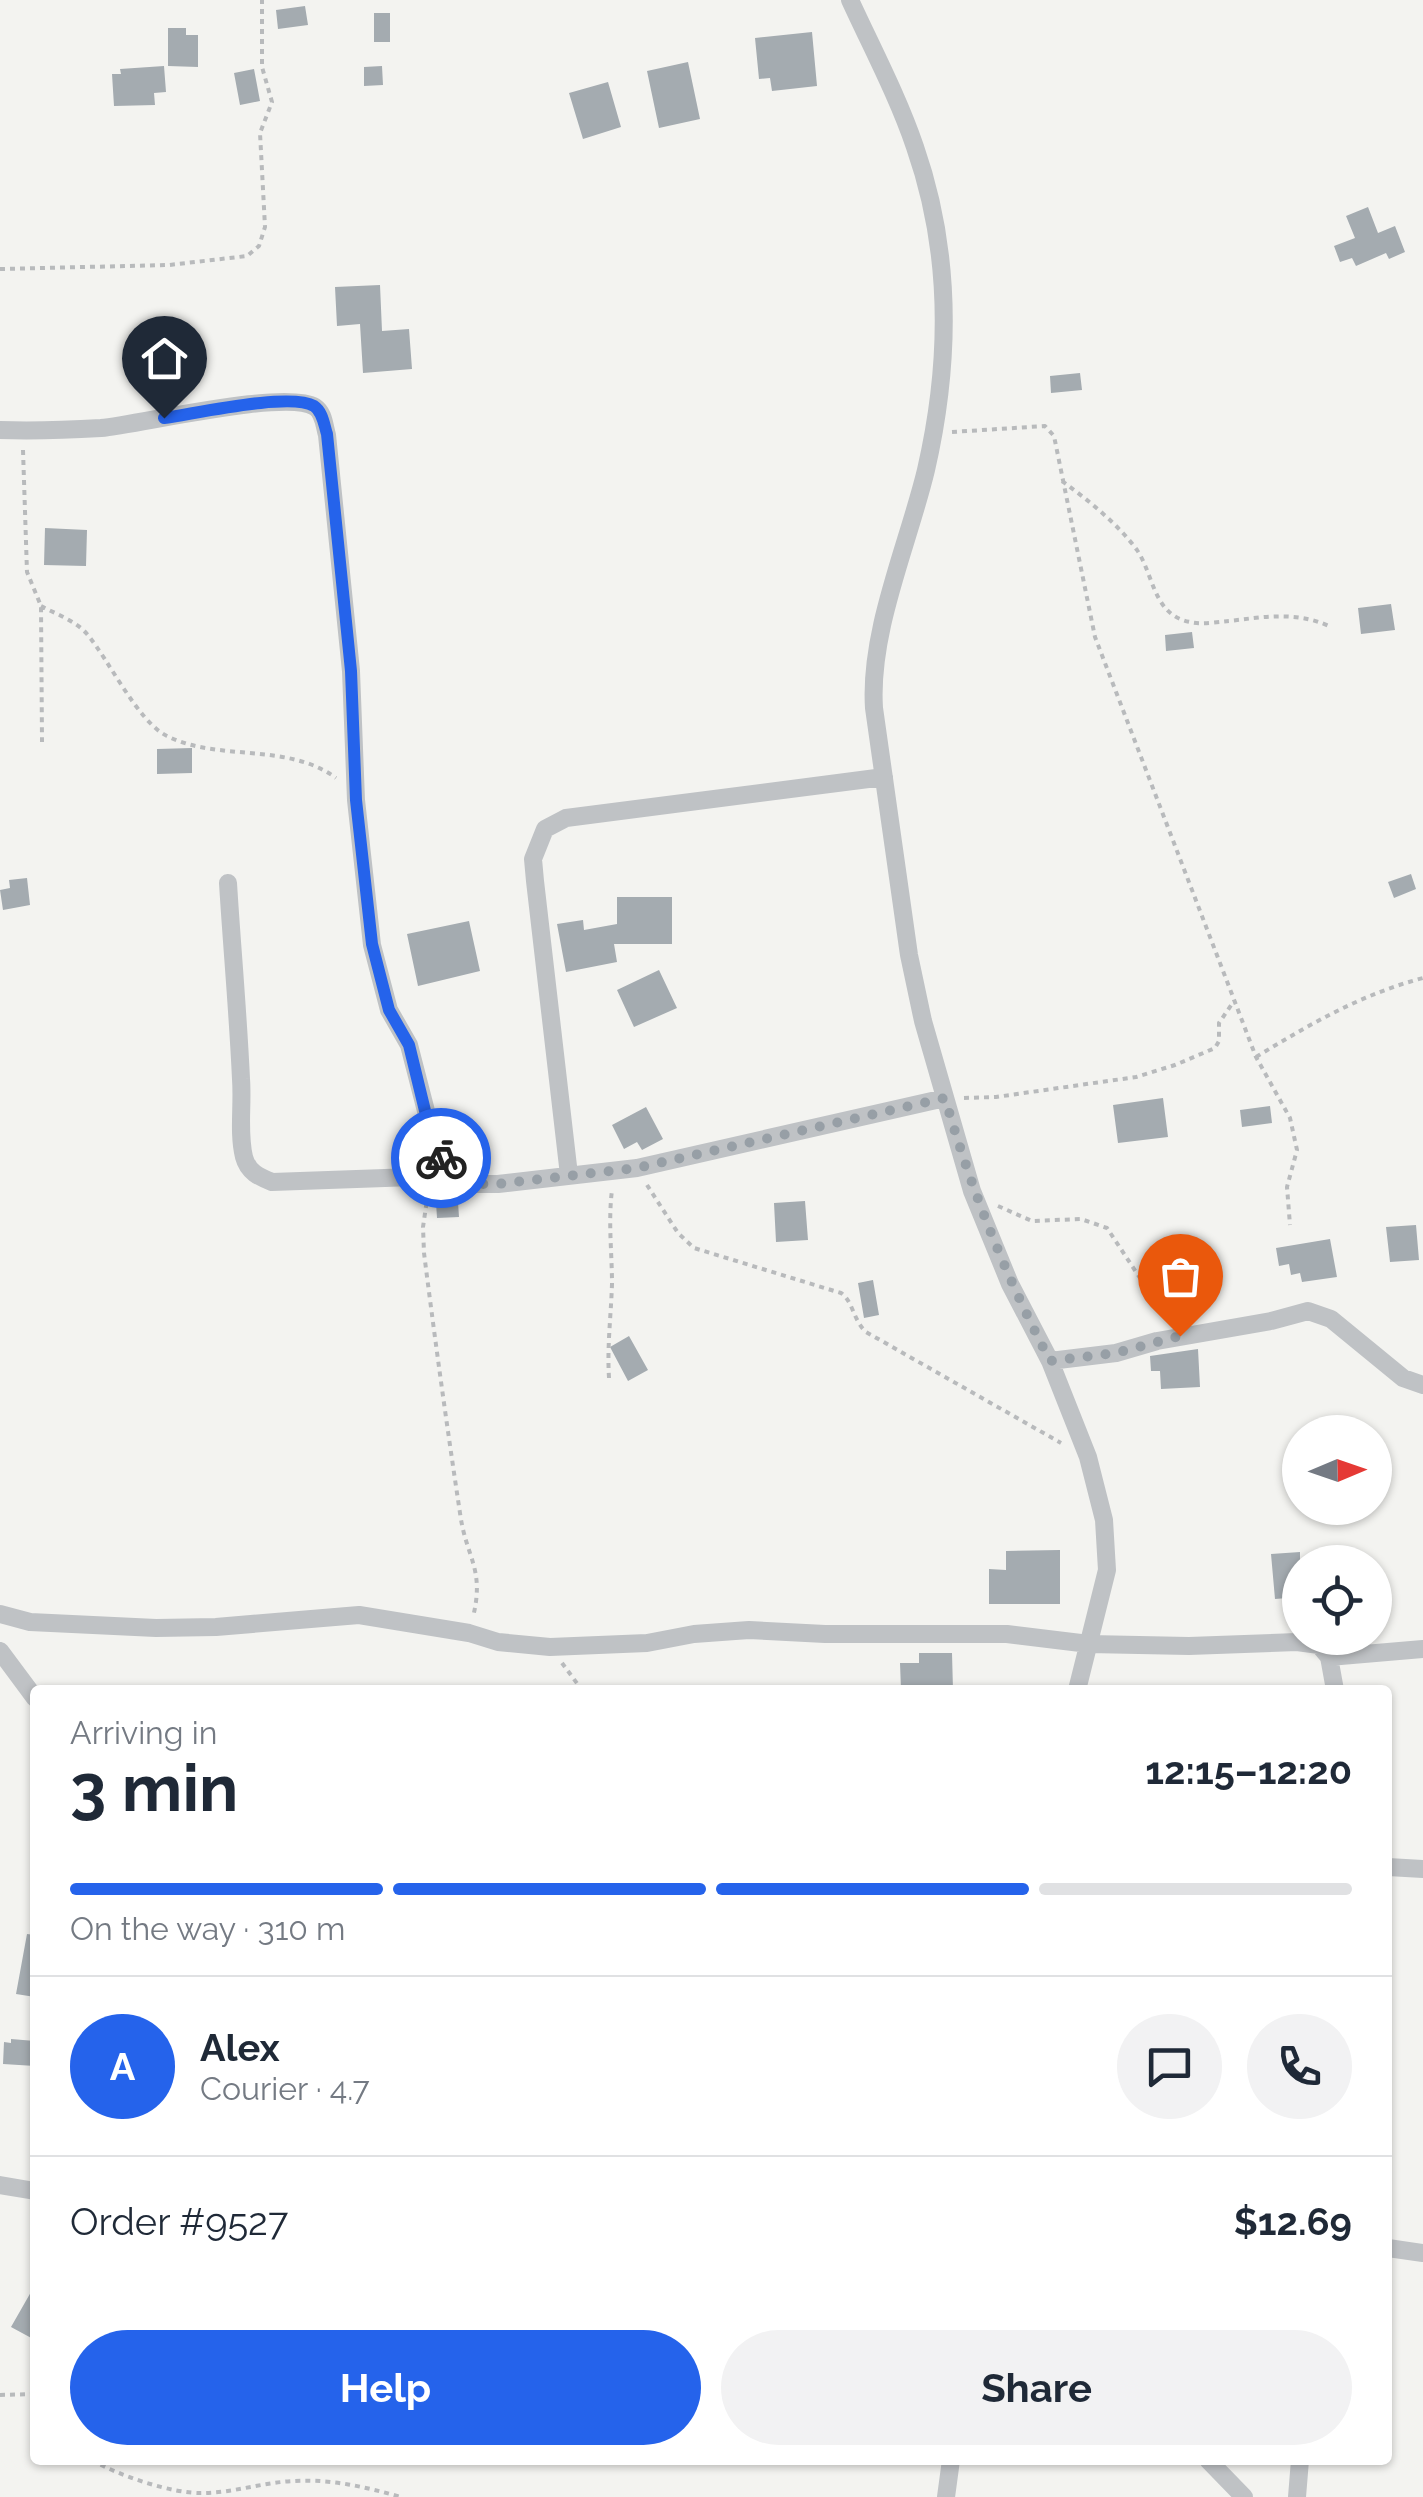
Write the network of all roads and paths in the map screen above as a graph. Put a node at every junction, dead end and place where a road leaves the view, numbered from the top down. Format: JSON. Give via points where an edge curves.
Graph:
{"nodes":[{"id":1,"x":262,"y":0,"type":"edge"},
{"id":2,"x":850,"y":0,"type":"edge"},
{"id":3,"x":0,"y":269,"type":"edge"},
{"id":4,"x":936,"y":414,"type":"junction"},
{"id":5,"x":0,"y":430,"type":"edge"},
{"id":6,"x":22,"y":430,"type":"junction"},
{"id":7,"x":1062,"y":480,"type":"junction"},
{"id":8,"x":41,"y":606,"type":"junction"},
{"id":9,"x":1329,"y":626,"type":"dead end"},
{"id":10,"x":42,"y":742,"type":"dead end"},
{"id":11,"x":884,"y":777,"type":"junction"},
{"id":12,"x":356,"y":800,"type":"junction"},
{"id":13,"x":228,"y":883,"type":"dead end"},
{"id":14,"x":1423,"y":978,"type":"edge"},
{"id":15,"x":1234,"y":1002,"type":"junction"},
{"id":16,"x":1256,"y":1057,"type":"junction"},
{"id":17,"x":945,"y":1098,"type":"junction"},
{"id":18,"x":637,"y":1168,"type":"junction"},
{"id":19,"x":438,"y":1170,"type":"junction"},
{"id":20,"x":615,"y":1171,"type":"junction"},
{"id":21,"x":569,"y":1175,"type":"junction"},
{"id":22,"x":972,"y":1191,"type":"junction"},
{"id":23,"x":1290,"y":1224,"type":"dead end"},
{"id":24,"x":1144,"y":1284,"type":"dead end"},
{"id":25,"x":1050,"y":1361,"type":"junction"},
{"id":26,"x":610,"y":1378,"type":"dead end"},
{"id":27,"x":1423,"y":1385,"type":"edge"},
{"id":28,"x":1088,"y":1458,"type":"junction"},
{"id":29,"x":0,"y":1614,"type":"edge"},
{"id":30,"x":470,"y":1633,"type":"junction"},
{"id":31,"x":1089,"y":1644,"type":"junction"},
{"id":32,"x":550,"y":1648,"type":"junction"},
{"id":33,"x":1423,"y":1649,"type":"edge"},
{"id":34,"x":0,"y":1651,"type":"edge"},
{"id":35,"x":1330,"y":1657,"type":"junction"},
{"id":36,"x":578,"y":1685,"type":"edge"},
{"id":37,"x":1078,"y":1685,"type":"edge"},
{"id":38,"x":1334,"y":1685,"type":"edge"},
{"id":39,"x":30,"y":1691,"type":"edge"},
{"id":40,"x":1392,"y":1867,"type":"edge"},
{"id":41,"x":1423,"y":1870,"type":"edge"},
{"id":42,"x":0,"y":2185,"type":"edge"},
{"id":43,"x":30,"y":2190,"type":"edge"},
{"id":44,"x":1392,"y":2248,"type":"edge"},
{"id":45,"x":1423,"y":2252,"type":"edge"},
{"id":46,"x":0,"y":2394,"type":"edge"},
{"id":47,"x":30,"y":2394,"type":"edge"},
{"id":48,"x":106,"y":2465,"type":"edge"},
{"id":49,"x":950,"y":2465,"type":"edge"},
{"id":50,"x":1213,"y":2465,"type":"edge"},
{"id":51,"x":1300,"y":2465,"type":"edge"},
{"id":52,"x":401,"y":2497,"type":"edge"},
{"id":53,"x":946,"y":2497,"type":"edge"},
{"id":54,"x":1244,"y":2497,"type":"edge"},
{"id":55,"x":1297,"y":2497,"type":"edge"}],
"edges":[{"from":1,"to":3,"type":"path","via":[[262,66],[272,102],[260,133],[265,227],[259,246],[247,256],[169,265]]},
{"from":2,"to":4,"type":"street","via":[[914,144],[941,239],[946,294]]},
{"from":4,"to":7,"type":"path","via":[[953,432],[1045,426],[1054,436]]},
{"from":4,"to":11,"type":"street","via":[[875,669]]},
{"from":5,"to":6,"type":"street"},
{"from":6,"to":8,"type":"path","via":[[28,572]]},
{"from":6,"to":12,"type":"street","via":[[103,428],[266,403],[296,402],[322,414],[351,671]]},
{"from":7,"to":9,"type":"path","via":[[1137,550],[1164,608],[1174,615],[1189,622],[1286,615]]},
{"from":7,"to":15,"type":"path","via":[[1096,636]]},
{"from":8,"to":10,"type":"path"},
{"from":8,"to":12,"type":"path","via":[[85,631],[162,734],[322,768]]},
{"from":11,"to":17,"type":"street","via":[[909,956]]},
{"from":11,"to":21,"type":"street","via":[[566,818],[545,829],[533,859]]},
{"from":12,"to":19,"type":"street","via":[[380,982],[409,1045]]},
{"from":13,"to":19,"type":"street","via":[[244,1160],[250,1169],[272,1182]]},
{"from":14,"to":16,"type":"path","via":[[1358,1000]]},
{"from":15,"to":16,"type":"path"},
{"from":15,"to":17,"type":"path","via":[[1219,1023],[1214,1048],[1175,1066],[996,1097]]},
{"from":16,"to":23,"type":"path","via":[[1290,1118],[1298,1150],[1287,1188]]},
{"from":17,"to":18,"type":"street"},
{"from":17,"to":22,"type":"street"},
{"from":18,"to":20,"type":"street"},
{"from":18,"to":28,"type":"path","via":[[694,1248],[842,1293],[866,1332]]},
{"from":19,"to":21,"type":"street","via":[[470,1184]]},
{"from":19,"to":30,"type":"path","via":[[423,1226],[462,1529],[478,1577]]},
{"from":20,"to":21,"type":"street"},
{"from":20,"to":26,"type":"path"},
{"from":22,"to":24,"type":"path","via":[[1032,1220],[1081,1219],[1108,1228]]},
{"from":22,"to":25,"type":"street"},
{"from":25,"to":27,"type":"street","via":[[1308,1311],[1331,1319],[1403,1378]]},
{"from":25,"to":28,"type":"street"},
{"from":28,"to":31,"type":"street","via":[[1108,1570]]},
{"from":29,"to":30,"type":"street","via":[[156,1628],[359,1616]]},
{"from":30,"to":32,"type":"street"},
{"from":31,"to":32,"type":"street","via":[[1007,1634],[749,1630]]},
{"from":31,"to":35,"type":"street","via":[[1297,1642],[1319,1645]]},
{"from":31,"to":37,"type":"street"},
{"from":32,"to":36,"type":"path"},
{"from":33,"to":35,"type":"street"},
{"from":34,"to":39,"type":"street"},
{"from":35,"to":38,"type":"street"},
{"from":40,"to":41,"type":"street"},
{"from":42,"to":43,"type":"street"},
{"from":44,"to":45,"type":"street"},
{"from":46,"to":47,"type":"path"},
{"from":48,"to":52,"type":"path","via":[[200,2494],[322,2481]]},
{"from":49,"to":53,"type":"street"},
{"from":50,"to":54,"type":"street"},
{"from":51,"to":55,"type":"street"}]}
